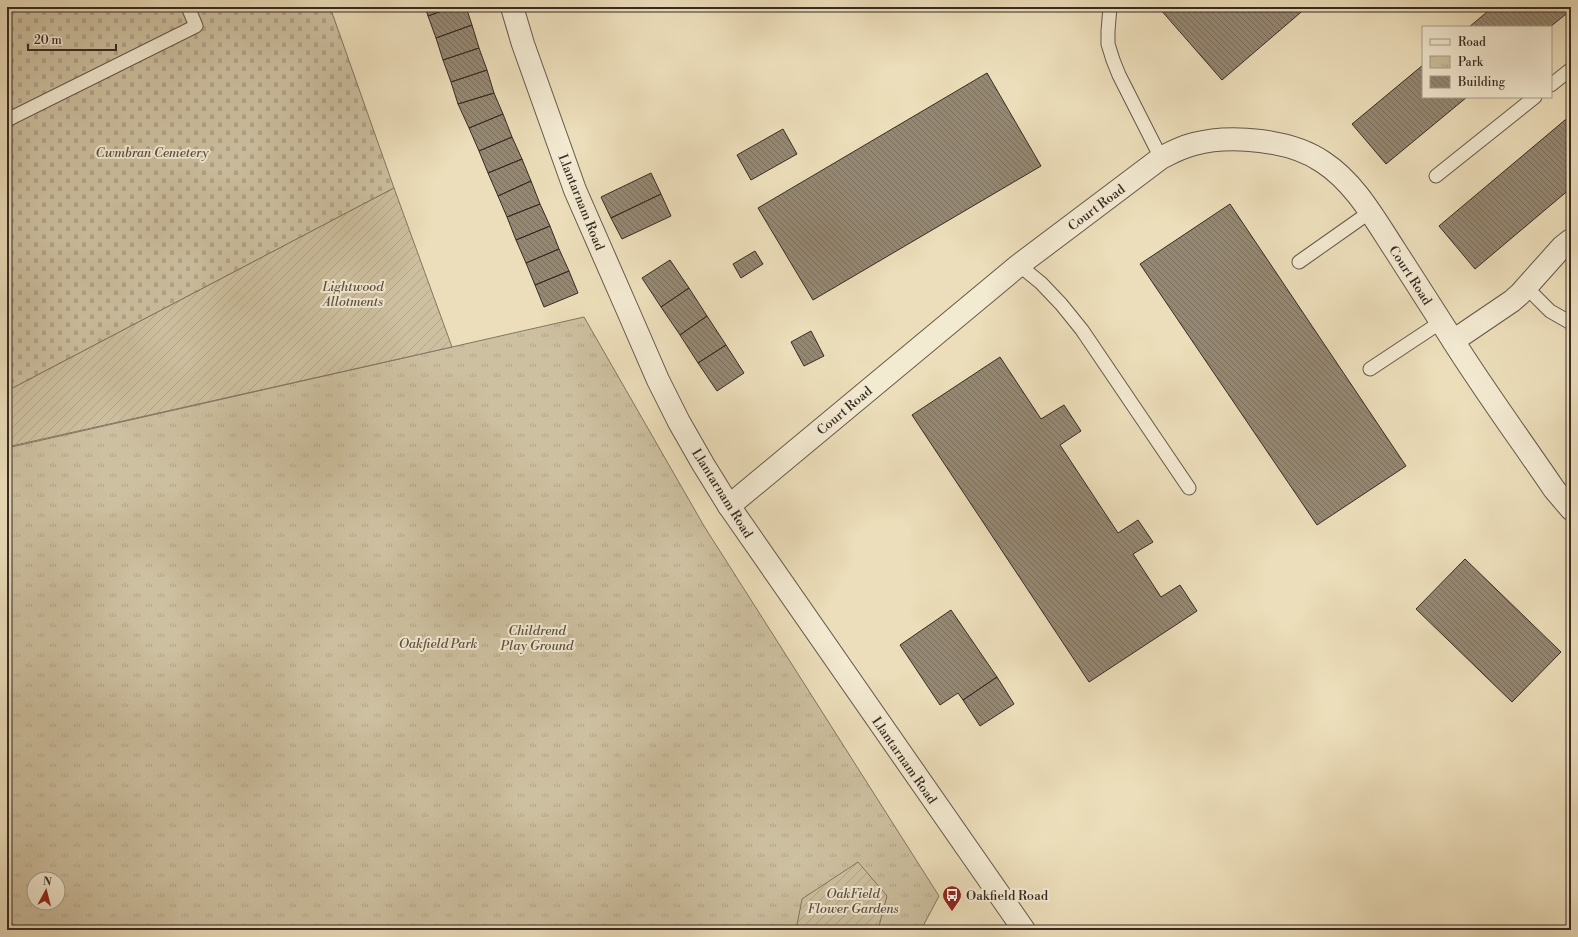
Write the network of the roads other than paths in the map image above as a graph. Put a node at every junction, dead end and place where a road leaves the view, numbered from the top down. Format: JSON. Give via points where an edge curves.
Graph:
{"nodes":[{"id":1,"x":188,"y":7,"type":"edge"},
{"id":2,"x":512,"y":7,"type":"edge"},
{"id":3,"x":1110,"y":7,"type":"edge"},
{"id":4,"x":1571,"y":69,"type":"edge"},
{"id":5,"x":1552,"y":83,"type":"edge"},
{"id":6,"x":1534,"y":98,"type":"edge"},
{"id":7,"x":7,"y":120,"type":"edge"},
{"id":8,"x":1161,"y":158,"type":"junction"},
{"id":9,"x":1436,"y":176,"type":"dead end"},
{"id":10,"x":1370,"y":212,"type":"junction"},
{"id":11,"x":1568,"y":245,"type":"edge"},
{"id":12,"x":1299,"y":262,"type":"dead end"},
{"id":13,"x":1019,"y":265,"type":"junction"},
{"id":14,"x":1526,"y":287,"type":"junction"},
{"id":15,"x":1441,"y":322,"type":"junction"},
{"id":16,"x":1571,"y":323,"type":"edge"},
{"id":17,"x":1453,"y":340,"type":"junction"},
{"id":18,"x":1370,"y":369,"type":"dead end"},
{"id":19,"x":1189,"y":488,"type":"dead end"},
{"id":20,"x":729,"y":506,"type":"junction"},
{"id":21,"x":1571,"y":509,"type":"edge"},
{"id":22,"x":1024,"y":930,"type":"edge"}],
"edges":[{"from":1,"to":7,"type":"lane","via":[[196,26]]},
{"from":2,"to":20,"type":"street","name":"Llantarnam Road","via":[[575,190],[624,304],[668,401]]},
{"from":3,"to":8,"type":"lane","via":[[1108,44],[1113,60]]},
{"from":4,"to":5,"type":"lane"},
{"from":6,"to":9,"type":"lane"},
{"from":8,"to":10,"type":"street","name":"Court Road","via":[[1178,149],[1213,141],[1252,141],[1291,147],[1307,152],[1338,172]]},
{"from":8,"to":13,"type":"street","name":"Court Road"},
{"from":10,"to":12,"type":"lane"},
{"from":10,"to":15,"type":"street","name":"Court Road"},
{"from":11,"to":14,"type":"street"},
{"from":13,"to":19,"type":"lane","via":[[1046,288],[1082,330]]},
{"from":13,"to":20,"type":"street","name":"Court Road"},
{"from":14,"to":16,"type":"lane","via":[[1550,311]]},
{"from":14,"to":17,"type":"street","via":[[1512,301]]},
{"from":15,"to":17,"type":"street","name":"Court Road"},
{"from":15,"to":18,"type":"lane"},
{"from":17,"to":21,"type":"street","name":"Court Road","via":[[1554,489]]},
{"from":20,"to":22,"type":"street","name":"Llantarnam Road"}]}
